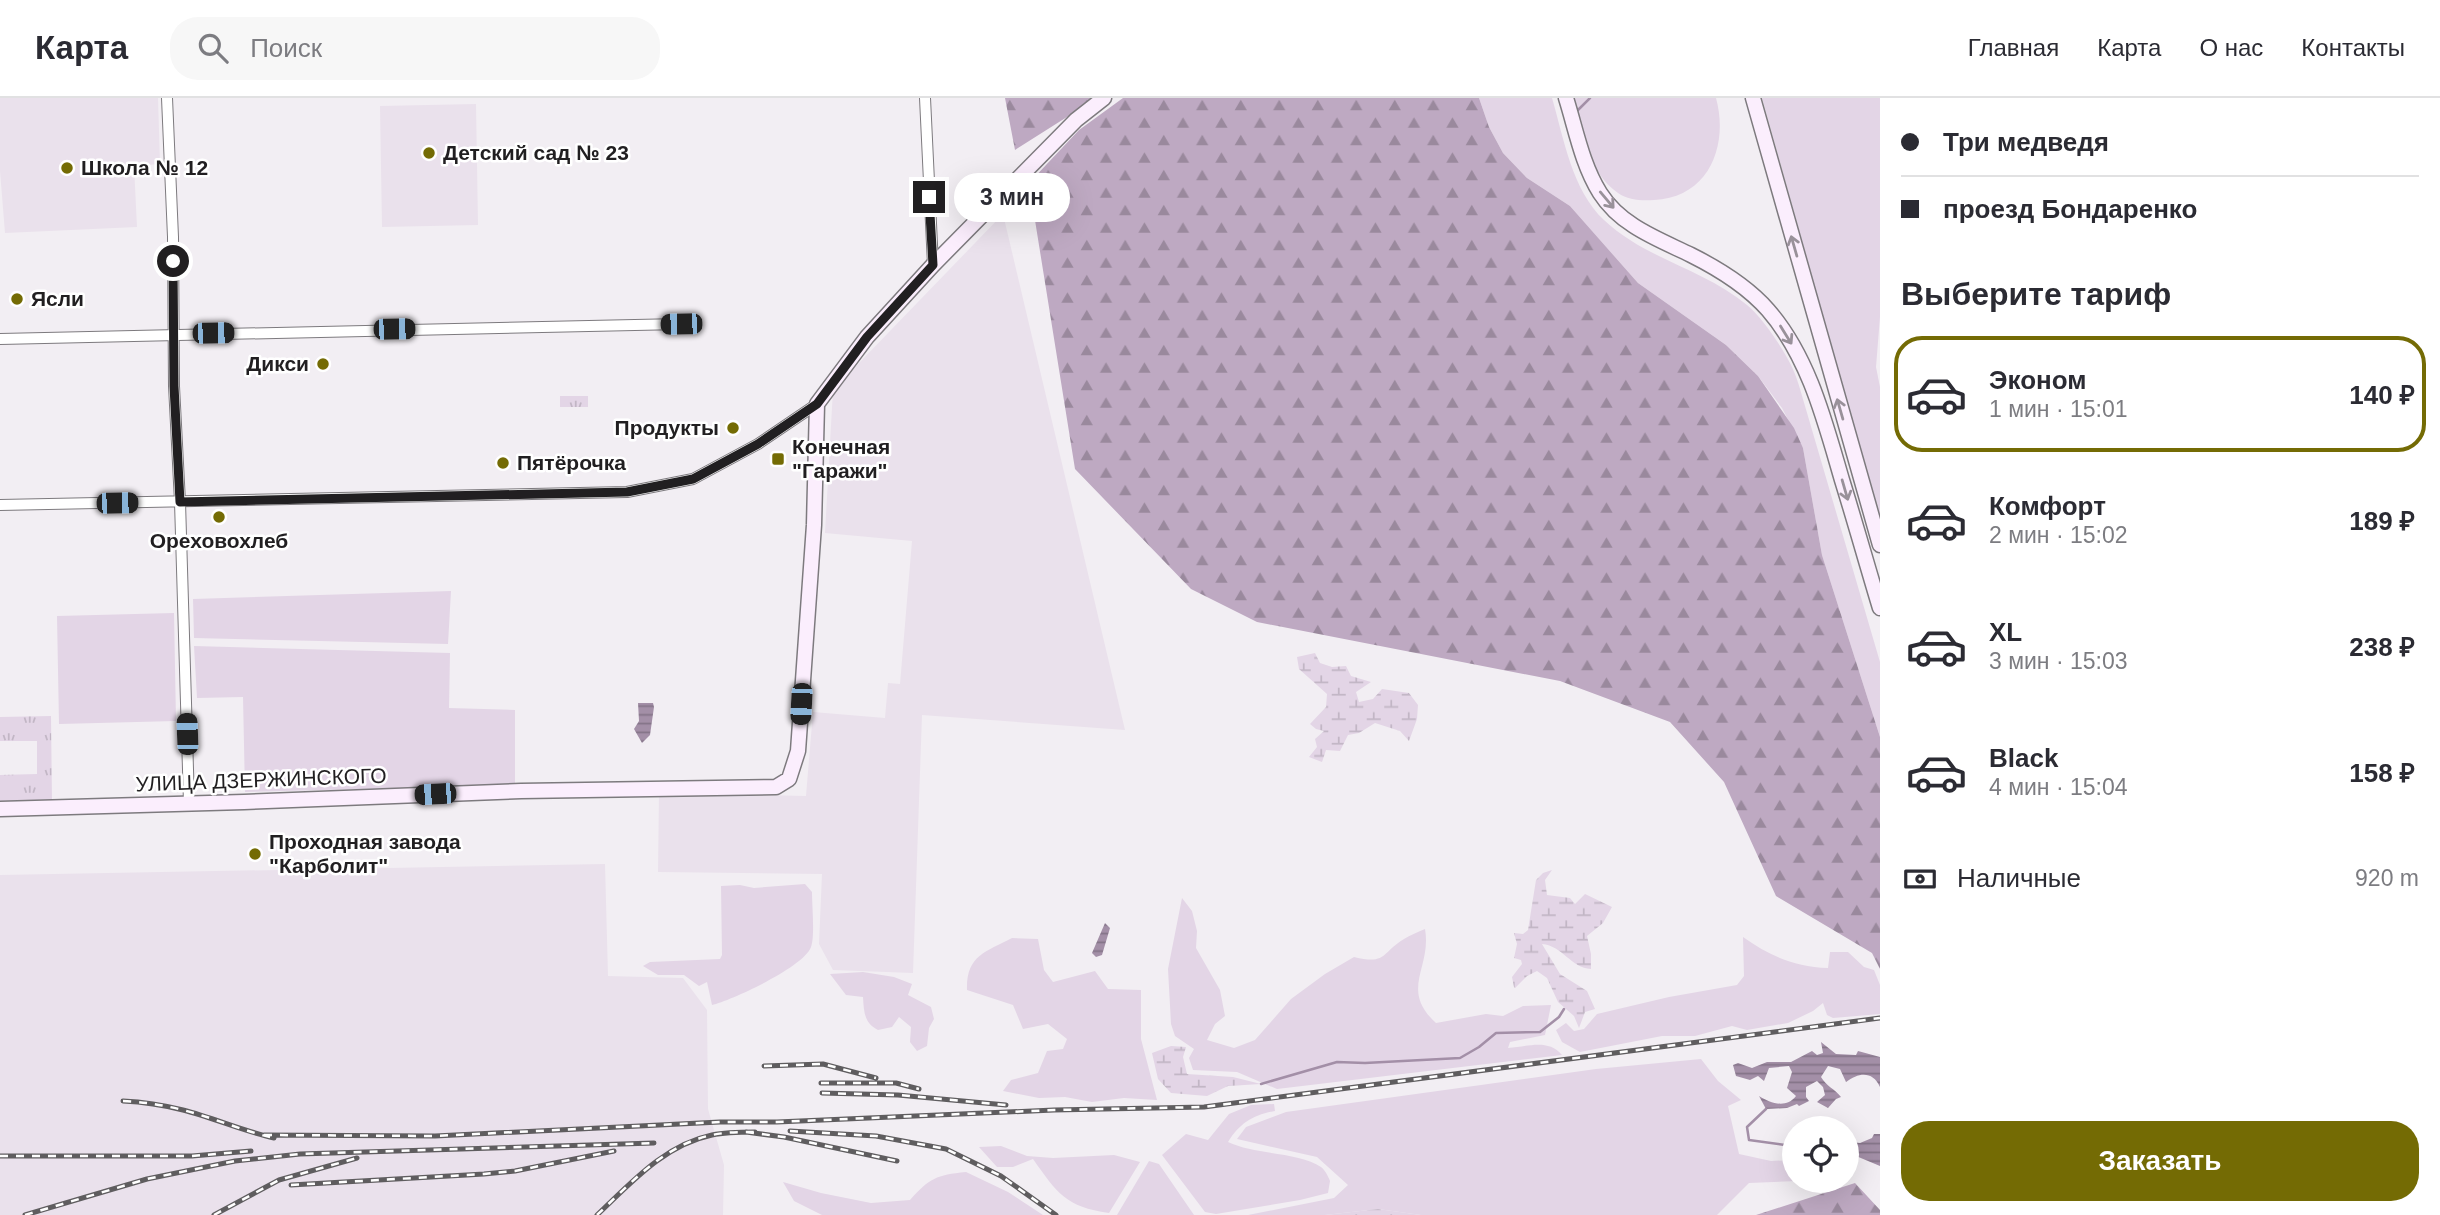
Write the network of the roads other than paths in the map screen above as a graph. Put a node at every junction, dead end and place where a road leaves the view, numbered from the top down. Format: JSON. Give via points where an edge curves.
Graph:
{"nodes":[{"id":1,"x":167,"y":98,"type":"edge"},
{"id":2,"x":925,"y":98,"type":"edge"},
{"id":3,"x":1104,"y":98,"type":"edge"},
{"id":4,"x":1566,"y":98,"type":"edge"},
{"id":5,"x":1753,"y":98,"type":"edge"},
{"id":6,"x":933,"y":265,"type":"junction"},
{"id":7,"x":681,"y":324,"type":"dead end"},
{"id":8,"x":174,"y":334,"type":"junction"},
{"id":9,"x":0,"y":340,"type":"edge"},
{"id":10,"x":817,"y":404,"type":"junction"},
{"id":11,"x":180,"y":502,"type":"junction"},
{"id":12,"x":0,"y":505,"type":"edge"},
{"id":13,"x":1880,"y":545,"type":"edge"},
{"id":14,"x":1880,"y":607,"type":"edge"},
{"id":15,"x":189,"y":803,"type":"junction"},
{"id":16,"x":0,"y":809,"type":"edge"}],
"edges":[{"from":1,"to":8,"type":"street"},
{"from":2,"to":6,"type":"street"},
{"from":3,"to":6,"type":"main road","via":[[1076,120]]},
{"from":4,"to":14,"type":"main road","one_way":true,"via":[[1583,159],[1606,201],[1638,229],[1740,284],[1785,334],[1826,424]]},
{"from":13,"to":5,"type":"main road","one_way":true},
{"from":6,"to":10,"type":"main road","via":[[867,337]]},
{"from":7,"to":8,"type":"street"},
{"from":8,"to":9,"type":"street"},
{"from":8,"to":11,"type":"street"},
{"from":10,"to":11,"type":"street","via":[[758,444],[693,479],[627,492]]},
{"from":10,"to":15,"type":"main road","name":"УЛИЦА ДЗЕРЖИНСКОГО","via":[[814,525],[798,751],[789,779],[776,787]]},
{"from":11,"to":12,"type":"street"},
{"from":11,"to":15,"type":"street"},
{"from":15,"to":16,"type":"main road","name":"УЛИЦА ДЗЕРЖИНСКОГО"}]}
